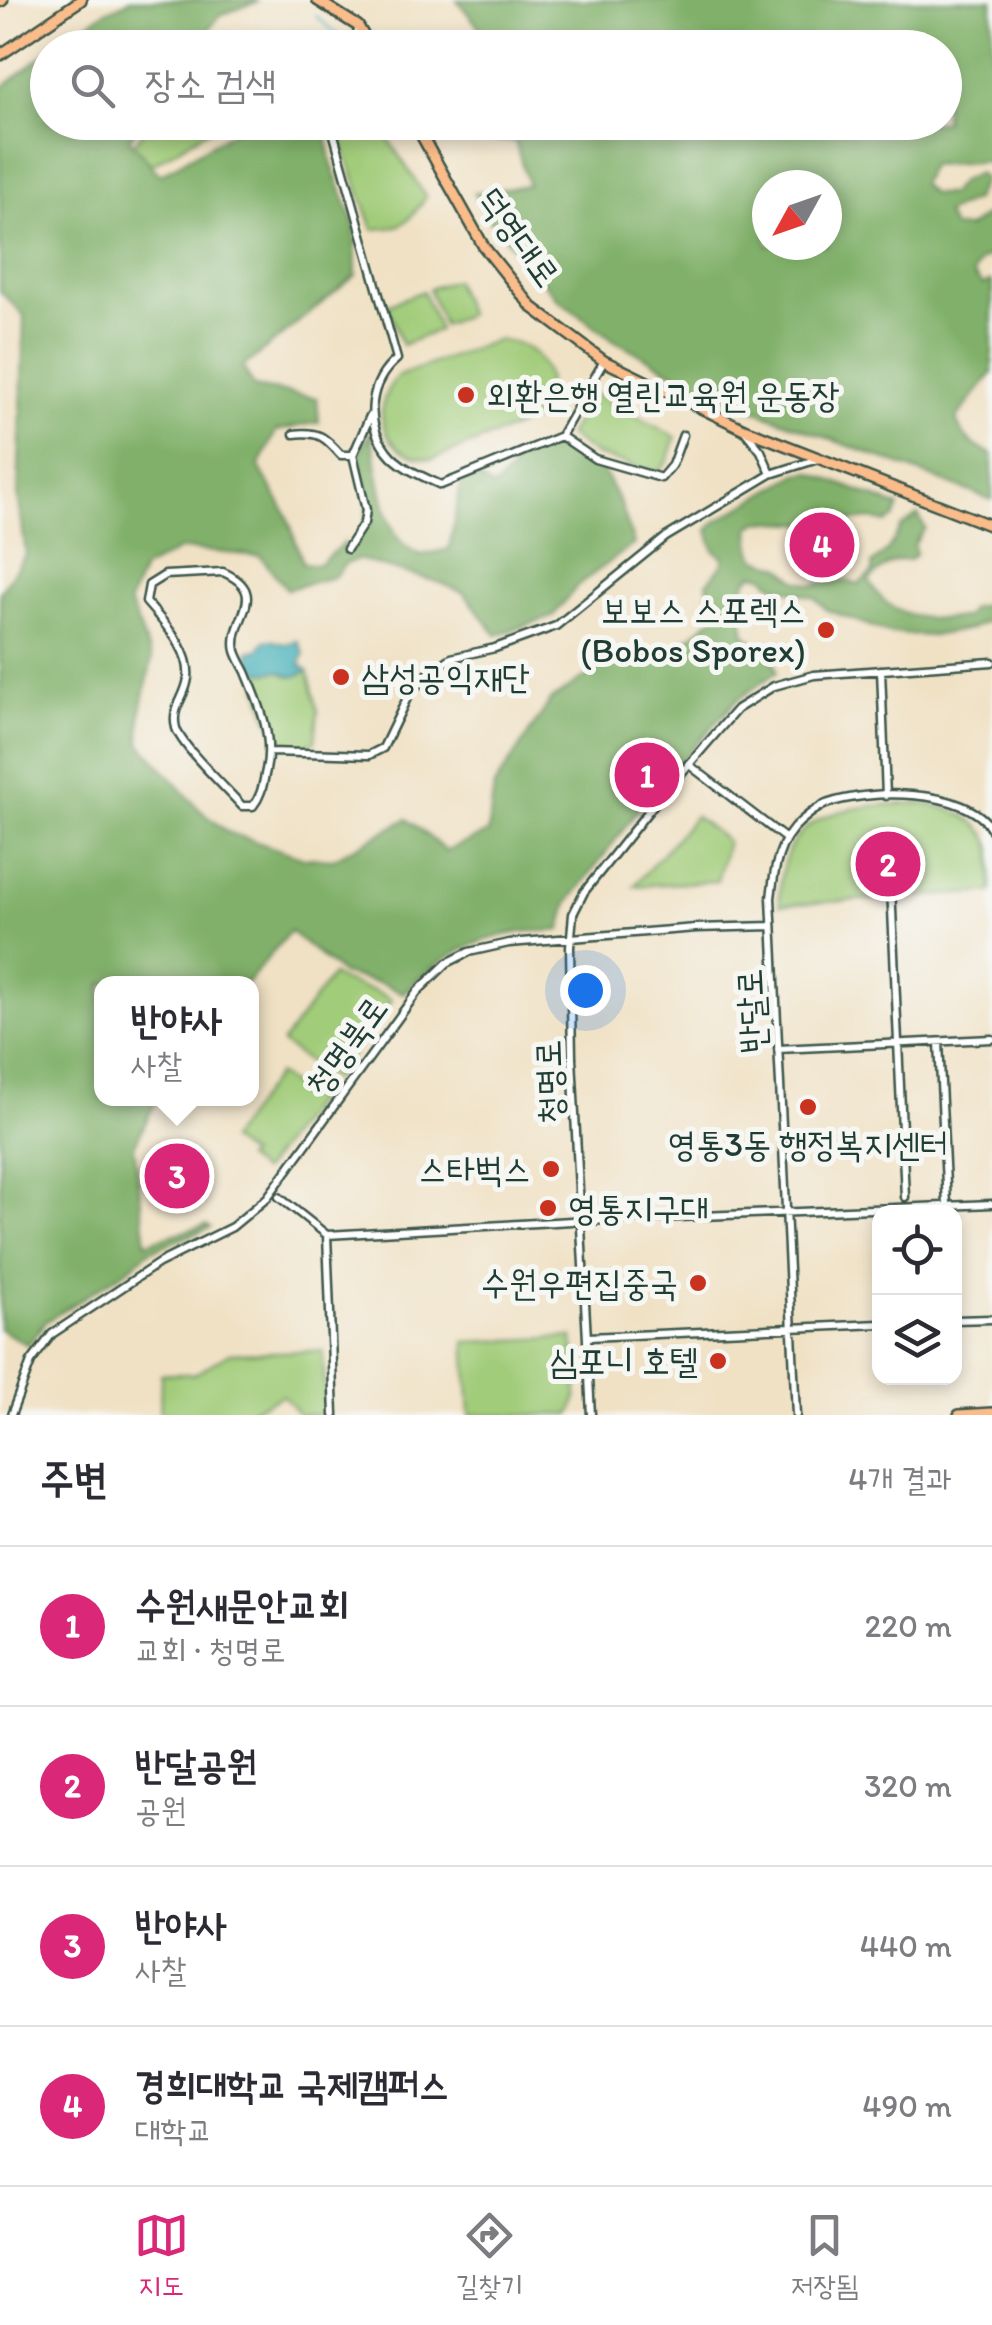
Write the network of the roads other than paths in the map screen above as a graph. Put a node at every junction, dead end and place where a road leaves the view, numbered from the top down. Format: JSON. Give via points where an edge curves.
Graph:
{"nodes":[{"id":1,"x":81,"y":0,"type":"edge"},
{"id":2,"x":317,"y":0,"type":"edge"},
{"id":3,"x":358,"y":26,"type":"junction"},
{"id":4,"x":38,"y":30,"type":"edge"},
{"id":5,"x":357,"y":30,"type":"edge"},
{"id":6,"x":360,"y":30,"type":"edge"},
{"id":7,"x":30,"y":35,"type":"edge"},
{"id":8,"x":0,"y":56,"type":"edge"},
{"id":9,"x":335,"y":140,"type":"edge"},
{"id":10,"x":424,"y":140,"type":"edge"},
{"id":11,"x":604,"y":361,"type":"junction"},
{"id":12,"x":370,"y":415,"type":"junction"},
{"id":13,"x":744,"y":429,"type":"junction"},
{"id":14,"x":294,"y":434,"type":"dead end"},
{"id":15,"x":683,"y":435,"type":"dead end"},
{"id":16,"x":561,"y":436,"type":"junction"},
{"id":17,"x":353,"y":456,"type":"junction"},
{"id":18,"x":818,"y":458,"type":"junction"},
{"id":19,"x":771,"y":474,"type":"junction"},
{"id":20,"x":992,"y":526,"type":"edge"},
{"id":21,"x":347,"y":550,"type":"dead end"},
{"id":22,"x":992,"y":662,"type":"edge"},
{"id":23,"x":881,"y":670,"type":"junction"},
{"id":24,"x":270,"y":752,"type":"junction"},
{"id":25,"x":688,"y":764,"type":"junction"},
{"id":26,"x":886,"y":796,"type":"junction"},
{"id":27,"x":992,"y":830,"type":"edge"},
{"id":28,"x":786,"y":839,"type":"junction"},
{"id":29,"x":891,"y":887,"type":"dead end"},
{"id":30,"x":772,"y":926,"type":"junction"},
{"id":31,"x":570,"y":937,"type":"junction"},
{"id":32,"x":992,"y":1040,"type":"edge"},
{"id":33,"x":939,"y":1042,"type":"junction"},
{"id":34,"x":898,"y":1044,"type":"junction"},
{"id":35,"x":778,"y":1050,"type":"junction"},
{"id":36,"x":279,"y":1197,"type":"dead end"},
{"id":37,"x":906,"y":1197,"type":"dead end"},
{"id":38,"x":992,"y":1204,"type":"edge"},
{"id":39,"x":947,"y":1205,"type":"joint"},
{"id":40,"x":872,"y":1209,"type":"edge"},
{"id":41,"x":787,"y":1214,"type":"junction"},
{"id":42,"x":572,"y":1220,"type":"dead end"},
{"id":43,"x":582,"y":1222,"type":"junction"},
{"id":44,"x":327,"y":1235,"type":"junction"},
{"id":45,"x":992,"y":1319,"type":"edge"},
{"id":46,"x":962,"y":1320,"type":"edge"},
{"id":47,"x":872,"y":1324,"type":"edge"},
{"id":48,"x":792,"y":1329,"type":"junction"},
{"id":49,"x":588,"y":1337,"type":"junction"},
{"id":50,"x":334,"y":1412,"type":"edge"},
{"id":51,"x":992,"y":1413,"type":"edge"},
{"id":52,"x":11,"y":1415,"type":"edge"},
{"id":53,"x":591,"y":1415,"type":"edge"},
{"id":54,"x":796,"y":1415,"type":"edge"},
{"id":55,"x":959,"y":1415,"type":"edge"}],
"edges":[{"from":1,"to":4,"type":"main road"},
{"from":2,"to":3,"type":"main road"},
{"from":3,"to":5,"type":"street"},
{"from":3,"to":6,"type":"main road"},
{"from":7,"to":8,"type":"main road"},
{"from":9,"to":12,"type":"street","via":[[397,359],[386,368]]},
{"from":10,"to":11,"type":"main road","name":"덕영대로","via":[[484,247],[532,307]]},
{"from":11,"to":13,"type":"main road","name":"덕영대로"},
{"from":11,"to":16,"type":"street"},
{"from":12,"to":16,"type":"street","via":[[387,452],[441,485]]},
{"from":12,"to":17,"type":"street"},
{"from":13,"to":18,"type":"main road","name":"덕영대로"},
{"from":13,"to":19,"type":"street"},
{"from":14,"to":17,"type":"street","via":[[314,431],[342,455]]},
{"from":15,"to":16,"type":"street","via":[[661,478],[595,459]]},
{"from":17,"to":21,"type":"street","via":[[366,510]]},
{"from":18,"to":19,"type":"street"},
{"from":18,"to":20,"type":"main road","name":"덕영대로"},
{"from":19,"to":24,"type":"street","via":[[666,537],[556,626],[451,658],[428,674],[408,694],[383,748],[369,756]]},
{"from":22,"to":23,"type":"street","name":"청명로"},
{"from":23,"to":25,"type":"street","name":"청명로","via":[[774,686],[737,709]]},
{"from":23,"to":26,"type":"street"},
{"from":24,"to":24,"type":"street","via":[[260,796],[254,806],[242,806],[180,736],[174,714],[188,666],[146,602],[149,585],[164,575],[223,572],[242,586],[248,610],[235,650]]},
{"from":25,"to":28,"type":"street"},
{"from":25,"to":31,"type":"street","name":"청명로","via":[[584,892]]},
{"from":26,"to":27,"type":"street","via":[[930,796],[963,806]]},
{"from":26,"to":28,"type":"street","via":[[824,805]]},
{"from":28,"to":30,"type":"street","name":"반달로","via":[[774,870]]},
{"from":29,"to":34,"type":"street"},
{"from":30,"to":31,"type":"street","name":"청명북로"},
{"from":30,"to":35,"type":"street","name":"반달로"},
{"from":31,"to":43,"type":"street","name":"청명로"},
{"from":31,"to":52,"type":"street","name":"청명북로","via":[[469,952],[432,976],[266,1198],[232,1227],[159,1262],[52,1334],[31,1362]]},
{"from":32,"to":33,"type":"street"},
{"from":33,"to":34,"type":"street"},
{"from":33,"to":39,"type":"street"},
{"from":34,"to":35,"type":"street"},
{"from":34,"to":37,"type":"street"},
{"from":35,"to":41,"type":"street","name":"반달로"},
{"from":36,"to":44,"type":"street"},
{"from":38,"to":39,"type":"street"},
{"from":40,"to":41,"type":"street"},
{"from":41,"to":43,"type":"street"},
{"from":41,"to":48,"type":"street","name":"반달로"},
{"from":42,"to":44,"type":"street"},
{"from":43,"to":49,"type":"street","name":"청명로"},
{"from":44,"to":50,"type":"street"},
{"from":45,"to":46,"type":"street"},
{"from":47,"to":48,"type":"street"},
{"from":48,"to":49,"type":"street"},
{"from":48,"to":54,"type":"street","name":"반달로"},
{"from":49,"to":53,"type":"street","name":"청명로"},
{"from":51,"to":55,"type":"main road"}]}
